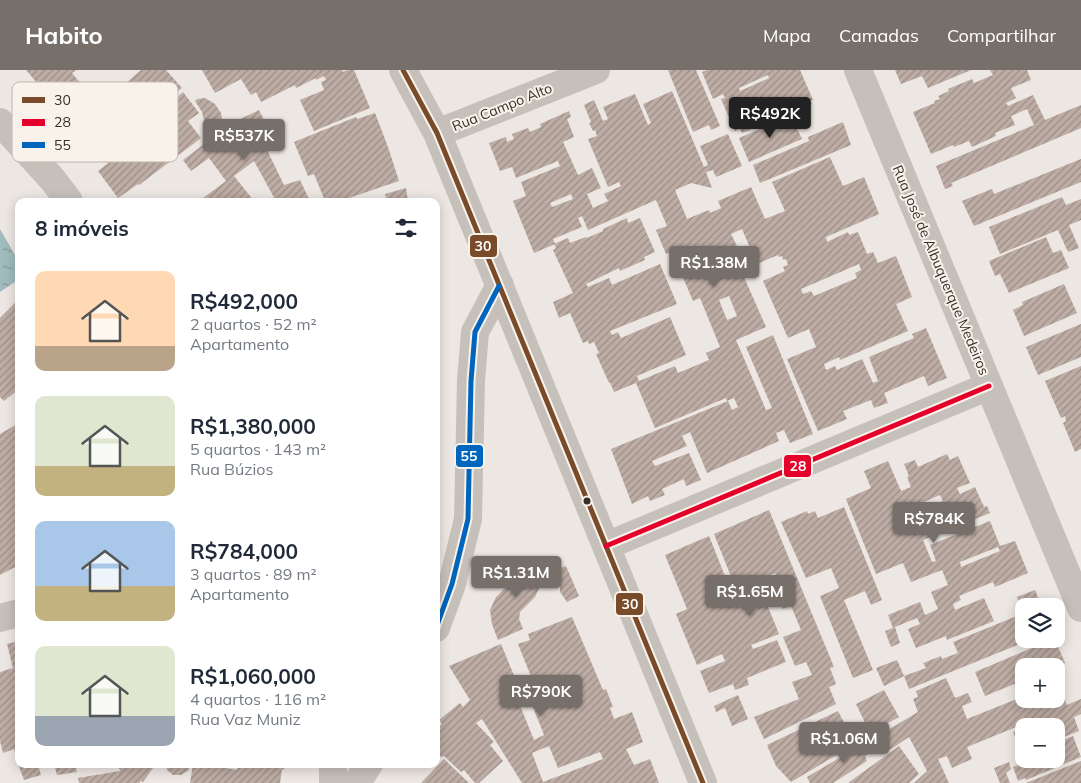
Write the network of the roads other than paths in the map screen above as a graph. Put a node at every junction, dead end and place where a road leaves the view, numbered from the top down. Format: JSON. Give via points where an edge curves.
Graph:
{"nodes":[{"id":1,"x":403,"y":70,"type":"edge"},
{"id":2,"x":596,"y":70,"type":"edge"},
{"id":3,"x":858,"y":70,"type":"edge"},
{"id":4,"x":0,"y":122,"type":"edge"},
{"id":5,"x":437,"y":133,"type":"junction"},
{"id":6,"x":12,"y":135,"type":"edge"},
{"id":7,"x":37,"y":162,"type":"edge"},
{"id":8,"x":67,"y":198,"type":"edge"},
{"id":9,"x":500,"y":285,"type":"junction"},
{"id":10,"x":989,"y":386,"type":"junction"},
{"id":11,"x":606,"y":546,"type":"junction"},
{"id":12,"x":1081,"y":608,"type":"edge"},
{"id":13,"x":15,"y":614,"type":"edge"},
{"id":14,"x":440,"y":617,"type":"edge"},
{"id":15,"x":0,"y":618,"type":"edge"},
{"id":16,"x":333,"y":768,"type":"edge"},
{"id":17,"x":366,"y":768,"type":"edge"},
{"id":18,"x":333,"y":783,"type":"edge"},
{"id":19,"x":357,"y":783,"type":"edge"},
{"id":20,"x":703,"y":783,"type":"edge"}],
"edges":[{"from":1,"to":5,"type":"street"},
{"from":2,"to":5,"type":"street","name":"Rua Campo Alto"},
{"from":3,"to":10,"type":"street","name":"Rua José de Albuquerque Medeiros"},
{"from":4,"to":6,"type":"street"},
{"from":5,"to":9,"type":"street"},
{"from":7,"to":8,"type":"street"},
{"from":9,"to":11,"type":"street"},
{"from":9,"to":14,"type":"street","via":[[475,332],[468,519]]},
{"from":10,"to":11,"type":"street"},
{"from":10,"to":12,"type":"street","name":"Rua José de Albuquerque Medeiros"},
{"from":11,"to":20,"type":"street"},
{"from":13,"to":15,"type":"street"},
{"from":16,"to":18,"type":"street"},
{"from":17,"to":19,"type":"street"}]}
